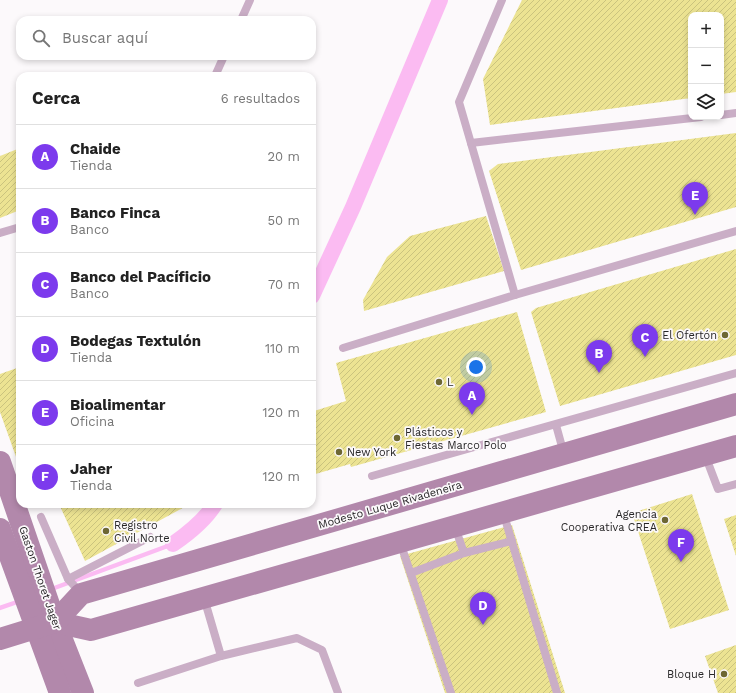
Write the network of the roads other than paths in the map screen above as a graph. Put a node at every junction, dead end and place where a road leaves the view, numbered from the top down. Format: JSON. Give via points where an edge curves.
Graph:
{"nodes":[{"id":1,"x":250,"y":0,"type":"edge"},
{"id":2,"x":502,"y":0,"type":"edge"},
{"id":3,"x":243,"y":16,"type":"edge"},
{"id":4,"x":222,"y":60,"type":"edge"},
{"id":5,"x":217,"y":72,"type":"edge"},
{"id":6,"x":736,"y":113,"type":"edge"},
{"id":7,"x":724,"y":115,"type":"edge"},
{"id":8,"x":688,"y":118,"type":"edge"},
{"id":9,"x":471,"y":143,"type":"junction"},
{"id":10,"x":16,"y":228,"type":"edge"},
{"id":11,"x":736,"y":231,"type":"edge"},
{"id":12,"x":0,"y":233,"type":"edge"},
{"id":13,"x":515,"y":295,"type":"junction"},
{"id":14,"x":343,"y":348,"type":"dead end"},
{"id":15,"x":736,"y":373,"type":"edge"},
{"id":16,"x":736,"y":404,"type":"edge"},
{"id":17,"x":556,"y":425,"type":"junction"},
{"id":18,"x":736,"y":446,"type":"edge"},
{"id":19,"x":564,"y":454,"type":"junction"},
{"id":20,"x":705,"y":454,"type":"junction"},
{"id":21,"x":0,"y":462,"type":"edge"},
{"id":22,"x":372,"y":476,"type":"dead end"},
{"id":23,"x":736,"y":484,"type":"edge"},
{"id":24,"x":501,"y":513,"type":"junction"},
{"id":25,"x":41,"y":517,"type":"dead end"},
{"id":26,"x":455,"y":526,"type":"junction"},
{"id":27,"x":0,"y":529,"type":"edge"},
{"id":28,"x":150,"y":537,"type":"dead end"},
{"id":29,"x":512,"y":541,"type":"junction"},
{"id":30,"x":400,"y":542,"type":"junction"},
{"id":31,"x":464,"y":553,"type":"junction"},
{"id":32,"x":411,"y":573,"type":"junction"},
{"id":33,"x":74,"y":587,"type":"junction"},
{"id":34,"x":204,"y":597,"type":"junction"},
{"id":35,"x":46,"y":625,"type":"junction"},
{"id":36,"x":0,"y":639,"type":"edge"},
{"id":37,"x":221,"y":656,"type":"junction"},
{"id":38,"x":138,"y":683,"type":"dead end"},
{"id":39,"x":60,"y":693,"type":"edge"},
{"id":40,"x":82,"y":693,"type":"edge"},
{"id":41,"x":338,"y":693,"type":"edge"},
{"id":42,"x":451,"y":693,"type":"edge"},
{"id":43,"x":557,"y":693,"type":"edge"}],
"edges":[{"from":1,"to":3,"type":"lane"},
{"from":2,"to":9,"type":"lane","via":[[459,102]]},
{"from":4,"to":5,"type":"lane"},
{"from":6,"to":7,"type":"lane"},
{"from":8,"to":9,"type":"lane"},
{"from":9,"to":13,"type":"lane"},
{"from":10,"to":12,"type":"lane"},
{"from":11,"to":13,"type":"lane"},
{"from":13,"to":14,"type":"lane"},
{"from":15,"to":17,"type":"lane"},
{"from":16,"to":19,"type":"street","name":"Modesto Luque Rivadeneira"},
{"from":17,"to":19,"type":"lane"},
{"from":17,"to":22,"type":"lane"},
{"from":18,"to":20,"type":"street"},
{"from":19,"to":33,"type":"street","name":"Modesto Luque Rivadeneira"},
{"from":20,"to":23,"type":"lane","via":[[718,489]]},
{"from":20,"to":24,"type":"street"},
{"from":21,"to":35,"type":"street","name":"Gaston Thoret Jager"},
{"from":24,"to":26,"type":"street"},
{"from":24,"to":29,"type":"lane"},
{"from":25,"to":33,"type":"lane"},
{"from":26,"to":30,"type":"street"},
{"from":26,"to":31,"type":"lane"},
{"from":27,"to":35,"type":"street","name":"Gaston Thoret Jager"},
{"from":28,"to":33,"type":"lane"},
{"from":29,"to":31,"type":"lane"},
{"from":29,"to":43,"type":"lane"},
{"from":30,"to":32,"type":"lane"},
{"from":30,"to":34,"type":"street"},
{"from":31,"to":32,"type":"lane"},
{"from":32,"to":42,"type":"lane"},
{"from":33,"to":35,"type":"street"},
{"from":34,"to":35,"type":"street","via":[[91,630]]},
{"from":34,"to":37,"type":"lane"},
{"from":35,"to":36,"type":"street"},
{"from":35,"to":39,"type":"street","name":"Gaston Thoret Jager"},
{"from":35,"to":40,"type":"street","name":"Gaston Thoret Jager"},
{"from":37,"to":38,"type":"lane"},
{"from":37,"to":41,"type":"lane","via":[[297,638],[322,650]]}]}
